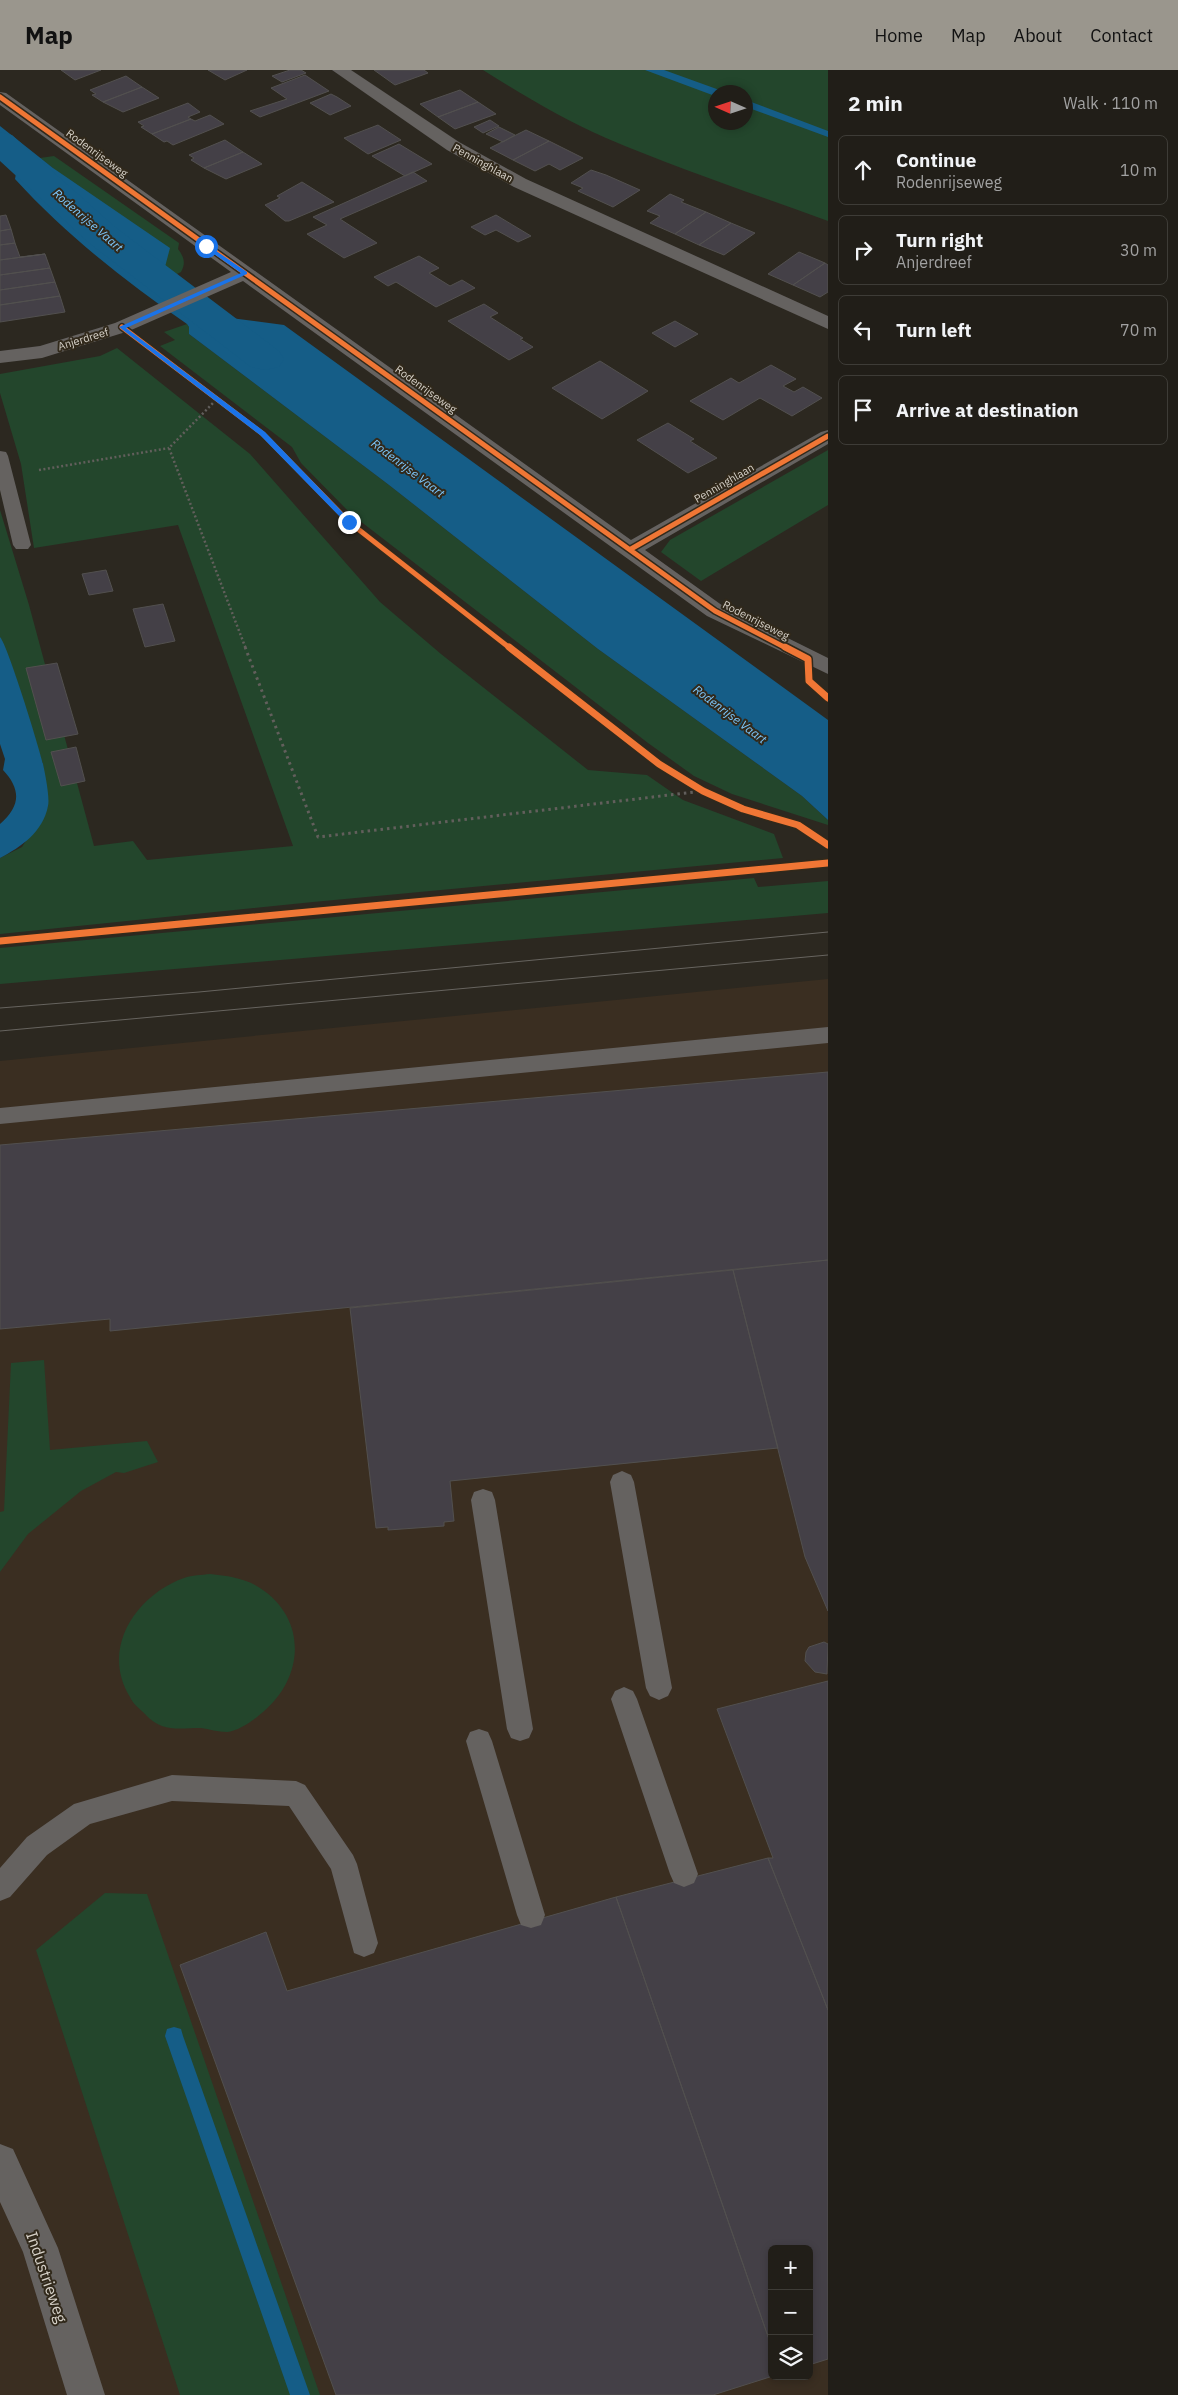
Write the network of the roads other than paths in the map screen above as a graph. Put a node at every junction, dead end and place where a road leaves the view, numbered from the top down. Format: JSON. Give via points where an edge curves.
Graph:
{"nodes":[{"id":1,"x":340,"y":70,"type":"edge"},
{"id":2,"x":0,"y":97,"type":"edge"},
{"id":3,"x":245,"y":273,"type":"junction"},
{"id":4,"x":828,"y":323,"type":"edge"},
{"id":5,"x":0,"y":357,"type":"edge"},
{"id":6,"x":828,"y":436,"type":"edge"},
{"id":7,"x":0,"y":456,"type":"edge"},
{"id":8,"x":22,"y":546,"type":"dead end"},
{"id":9,"x":631,"y":549,"type":"junction"},
{"id":10,"x":828,"y":667,"type":"edge"},
{"id":11,"x":828,"y":1035,"type":"edge"},
{"id":12,"x":0,"y":1116,"type":"edge"},
{"id":13,"x":622,"y":1482,"type":"dead end"},
{"id":14,"x":483,"y":1500,"type":"dead end"},
{"id":15,"x":659,"y":1688,"type":"dead end"},
{"id":16,"x":624,"y":1699,"type":"dead end"},
{"id":17,"x":520,"y":1729,"type":"dead end"},
{"id":18,"x":479,"y":1741,"type":"dead end"},
{"id":19,"x":684,"y":1874,"type":"dead end"},
{"id":20,"x":0,"y":1888,"type":"edge"},
{"id":21,"x":531,"y":1915,"type":"dead end"},
{"id":22,"x":364,"y":1944,"type":"dead end"},
{"id":23,"x":0,"y":2162,"type":"edge"},
{"id":24,"x":86,"y":2395,"type":"edge"}],
"edges":[{"from":1,"to":4,"type":"street","name":"Penninghlaan","via":[[453,146],[520,183]]},
{"from":2,"to":3,"type":"street","name":"Rodenrijseweg"},
{"from":3,"to":5,"type":"street","name":"Anjerdreef","via":[[122,327],[42,352]]},
{"from":3,"to":9,"type":"street","name":"Rodenrijseweg"},
{"from":6,"to":9,"type":"street","name":"Penninghlaan"},
{"from":7,"to":8,"type":"lane"},
{"from":9,"to":10,"type":"street","name":"Rodenrijseweg","via":[[715,611]]},
{"from":11,"to":12,"type":"lane"},
{"from":13,"to":15,"type":"lane"},
{"from":14,"to":17,"type":"lane"},
{"from":16,"to":19,"type":"lane"},
{"from":18,"to":21,"type":"lane"},
{"from":20,"to":22,"type":"lane","via":[[37,1846],[83,1813],[172,1788],[296,1794],[343,1864]]},
{"from":23,"to":24,"type":"street","name":"Industrieweg","via":[[40,2248]]}]}
